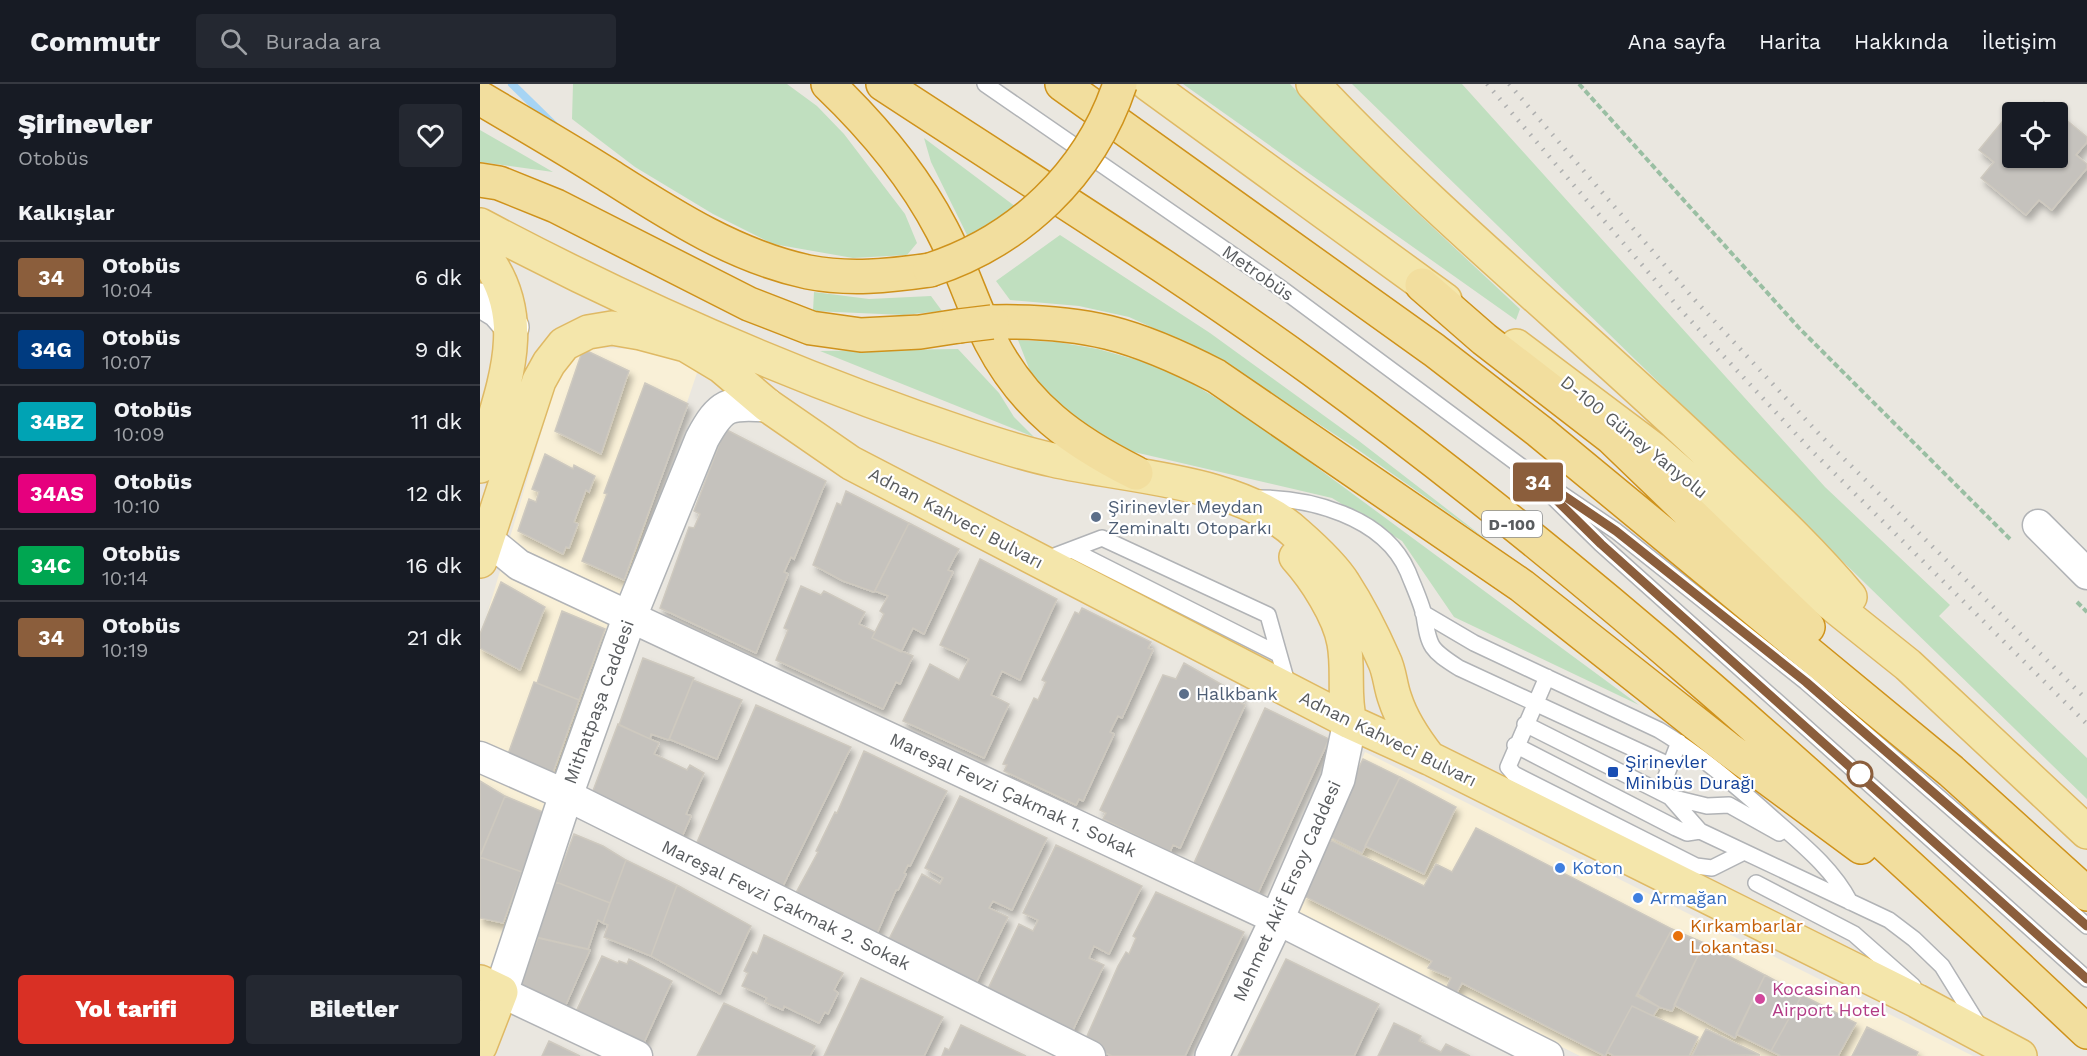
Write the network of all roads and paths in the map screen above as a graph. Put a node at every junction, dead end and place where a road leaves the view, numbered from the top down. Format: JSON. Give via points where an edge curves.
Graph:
{"nodes":[{"id":1,"x":828,"y":84,"type":"edge"},
{"id":2,"x":883,"y":84,"type":"edge"},
{"id":3,"x":985,"y":84,"type":"edge"},
{"id":4,"x":1062,"y":84,"type":"edge"},
{"id":5,"x":1120,"y":84,"type":"edge"},
{"id":6,"x":1148,"y":84,"type":"edge"},
{"id":7,"x":1313,"y":84,"type":"edge"},
{"id":8,"x":1579,"y":84,"type":"edge"},
{"id":9,"x":480,"y":98,"type":"edge"},
{"id":10,"x":480,"y":180,"type":"edge"},
{"id":11,"x":480,"y":225,"type":"edge"},
{"id":12,"x":480,"y":250,"type":"edge"},
{"id":13,"x":1422,"y":285,"type":"junction"},
{"id":14,"x":480,"y":300,"type":"edge"},
{"id":15,"x":512,"y":327,"type":"junction"},
{"id":16,"x":701,"y":330,"type":"junction"},
{"id":17,"x":767,"y":405,"type":"junction"},
{"id":18,"x":480,"y":466,"type":"edge"},
{"id":19,"x":1526,"y":470,"type":"junction"},
{"id":20,"x":1136,"y":473,"type":"junction"},
{"id":21,"x":1244,"y":503,"type":"junction"},
{"id":22,"x":2028,"y":536,"type":"joint"},
{"id":23,"x":482,"y":544,"type":"edge"},
{"id":24,"x":1074,"y":551,"type":"junction"},
{"id":25,"x":1039,"y":562,"type":"junction"},
{"id":26,"x":2078,"y":585,"type":"edge"},
{"id":27,"x":2087,"y":612,"type":"edge"},
{"id":28,"x":1424,"y":613,"type":"junction"},
{"id":29,"x":630,"y":615,"type":"junction"},
{"id":30,"x":1278,"y":654,"type":"junction"},
{"id":31,"x":1908,"y":665,"type":"junction"},
{"id":32,"x":1547,"y":677,"type":"junction"},
{"id":33,"x":1293,"y":693,"type":"junction"},
{"id":34,"x":1870,"y":703,"type":"junction"},
{"id":35,"x":1534,"y":704,"type":"junction"},
{"id":36,"x":1350,"y":722,"type":"junction"},
{"id":37,"x":1525,"y":724,"type":"junction"},
{"id":38,"x":1679,"y":742,"type":"junction"},
{"id":39,"x":1515,"y":745,"type":"junction"},
{"id":40,"x":480,"y":757,"type":"edge"},
{"id":41,"x":1429,"y":758,"type":"junction"},
{"id":42,"x":1669,"y":765,"type":"junction"},
{"id":43,"x":1665,"y":794,"type":"junction"},
{"id":44,"x":566,"y":795,"type":"junction"},
{"id":45,"x":1700,"y":831,"type":"junction"},
{"id":46,"x":2087,"y":832,"type":"edge"},
{"id":47,"x":1805,"y":847,"type":"junction"},
{"id":48,"x":1742,"y":853,"type":"junction"},
{"id":49,"x":1756,"y":883,"type":"dead end"},
{"id":50,"x":2087,"y":894,"type":"edge"},
{"id":51,"x":1850,"y":902,"type":"junction"},
{"id":52,"x":1277,"y":919,"type":"junction"},
{"id":53,"x":1972,"y":924,"type":"junction"},
{"id":54,"x":2087,"y":926,"type":"edge"},
{"id":55,"x":2087,"y":979,"type":"edge"},
{"id":56,"x":490,"y":987,"type":"edge"},
{"id":57,"x":1941,"y":1013,"type":"junction"},
{"id":58,"x":2087,"y":1032,"type":"edge"},
{"id":59,"x":1986,"y":1037,"type":"junction"},
{"id":60,"x":480,"y":1046,"type":"edge"},
{"id":61,"x":637,"y":1056,"type":"edge"},
{"id":62,"x":1090,"y":1056,"type":"edge"},
{"id":63,"x":1212,"y":1056,"type":"edge"},
{"id":64,"x":1548,"y":1056,"type":"edge"},
{"id":65,"x":2020,"y":1056,"type":"edge"}],
"edges":[{"from":1,"to":20,"type":"highway","via":[[909,174],[942,230],[1009,374],[1062,429],[1092,451]]},
{"from":2,"to":53,"type":"highway","number":"D-100","via":[[1301,362],[1410,443],[1543,548],[1750,723]]},
{"from":3,"to":19,"type":"lane","name":"Metrobüs","via":[[1282,289]]},
{"from":4,"to":34,"type":"highway","via":[[1444,358],[1539,431]]},
{"from":5,"to":9,"type":"highway","bridge":true,"via":[[1098,136],[1080,163],[1044,204],[1002,237],[930,270],[847,277],[809,272],[735,248]]},
{"from":6,"to":13,"type":"main road","name":"D-100 Güney Yanyolu"},
{"from":7,"to":31,"type":"main road","via":[[1399,171],[1759,502],[1839,583]]},
{"from":8,"to":22,"type":"path","via":[[1800,329]]},
{"from":10,"to":53,"type":"highway","bridge":true,"via":[[499,183],[556,206],[749,304],[811,328],[861,335],[992,322],[1056,323],[1128,336],[1173,354],[1216,376],[1522,586],[1802,805]]},
{"from":11,"to":16,"type":"main road","via":[[545,260]]},
{"from":12,"to":15,"type":"main road","via":[[504,286]]},
{"from":13,"to":31,"type":"main road","name":"D-100 Güney Yanyolu","via":[[1493,330],[1653,448],[1823,597]]},
{"from":13,"to":34,"type":"highway","via":[[1484,339],[1612,438],[1819,638]]},
{"from":14,"to":15,"type":"main road","via":[[498,311]]},
{"from":15,"to":18,"type":"main road","via":[[510,360]]},
{"from":16,"to":17,"type":"main road"},
{"from":16,"to":20,"type":"main road","via":[[972,437],[1054,460]]},
{"from":17,"to":23,"type":"main road","via":[[721,366],[686,345],[612,328],[588,332],[564,344],[539,381]]},
{"from":17,"to":25,"type":"main road","name":"Adnan Kahveci Bulvarı","via":[[851,463]]},
{"from":17,"to":29,"type":"main road","name":"Mithatpaşa Caddesi","via":[[737,403],[715,416]]},
{"from":19,"to":54,"type":"lane","name":"Metrobüs","via":[[1616,531],[1806,682]]},
{"from":19,"to":55,"type":"lane","name":"Metrobüs","via":[[1601,544]]},
{"from":20,"to":21,"type":"main road","via":[[1208,489]]},
{"from":21,"to":28,"type":"lane","via":[[1279,498],[1330,509],[1366,526],[1388,544],[1407,569]]},
{"from":21,"to":36,"type":"main road","via":[[1303,565],[1327,600],[1344,642],[1345,703]]},
{"from":21,"to":41,"type":"main road","via":[[1295,531],[1344,582],[1386,663],[1395,699],[1409,731]]},
{"from":22,"to":26,"type":"street"},
{"from":23,"to":29,"type":"street","name":"Mareşal Fevzi Çakmak 1. Sokak"},
{"from":24,"to":25,"type":"lane"},
{"from":24,"to":30,"type":"lane"},
{"from":24,"to":30,"type":"lane","via":[[1102,538],[1268,615]]},
{"from":25,"to":33,"type":"main road","name":"Adnan Kahveci Bulvarı"},
{"from":26,"to":27,"type":"path"},
{"from":28,"to":32,"type":"lane","via":[[1474,643]]},
{"from":28,"to":35,"type":"lane","via":[[1428,644],[1436,654]]},
{"from":29,"to":44,"type":"main road","name":"Mithatpaşa Caddesi"},
{"from":29,"to":52,"type":"street","name":"Mareşal Fevzi Çakmak 1. Sokak"},
{"from":30,"to":33,"type":"lane"},
{"from":31,"to":46,"type":"main road","name":"D-100 Güney Yanyolu"},
{"from":32,"to":35,"type":"lane"},
{"from":32,"to":38,"type":"lane"},
{"from":33,"to":36,"type":"main road","name":"Adnan Kahveci Bulvarı"},
{"from":34,"to":50,"type":"highway"},
{"from":35,"to":37,"type":"lane"},
{"from":35,"to":42,"type":"lane"},
{"from":36,"to":41,"type":"main road","name":"Adnan Kahveci Bulvarı"},
{"from":36,"to":52,"type":"main road","name":"Mehmet Akif Ersoy Caddesi","via":[[1338,779]]},
{"from":37,"to":39,"type":"lane"},
{"from":37,"to":43,"type":"lane"},
{"from":38,"to":42,"type":"lane"},
{"from":38,"to":47,"type":"lane"},
{"from":39,"to":45,"type":"lane","via":[[1686,833]]},
{"from":39,"to":48,"type":"lane","via":[[1508,767],[1514,774],[1696,866],[1712,868]]},
{"from":40,"to":44,"type":"street","name":"Mareşal Fevzi Çakmak 2. Sokak"},
{"from":41,"to":57,"type":"main road","name":"Adnan Kahveci Bulvarı"},
{"from":42,"to":43,"type":"lane"},
{"from":43,"to":45,"type":"lane"},
{"from":43,"to":47,"type":"lane","via":[[1707,806],[1729,806]]},
{"from":44,"to":56,"type":"main road","name":"Mithatpaşa Caddesi"},
{"from":44,"to":62,"type":"street","name":"Mareşal Fevzi Çakmak 2. Sokak"},
{"from":45,"to":48,"type":"lane"},
{"from":47,"to":51,"type":"lane","via":[[1838,879]]},
{"from":48,"to":51,"type":"lane"},
{"from":49,"to":57,"type":"lane","via":[[1854,934]]},
{"from":51,"to":59,"type":"lane","via":[[1889,920],[1942,966]]},
{"from":52,"to":63,"type":"main road","name":"Mehmet Akif Ersoy Caddesi"},
{"from":52,"to":64,"type":"street","name":"Mareşal Fevzi Çakmak 1. Sokak"},
{"from":53,"to":58,"type":"highway","number":"D-100"},
{"from":56,"to":60,"type":"main road","name":"Mithatpaşa Caddesi"},
{"from":56,"to":61,"type":"street"},
{"from":57,"to":59,"type":"main road","name":"Adnan Kahveci Bulvarı"},
{"from":59,"to":65,"type":"main road","name":"Adnan Kahveci Bulvarı"}]}
